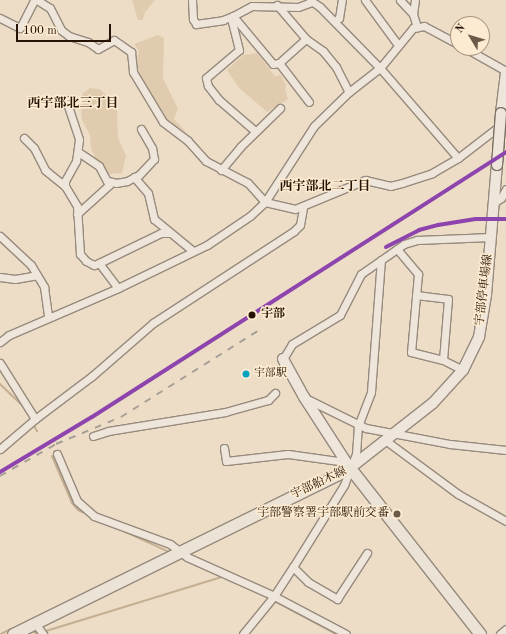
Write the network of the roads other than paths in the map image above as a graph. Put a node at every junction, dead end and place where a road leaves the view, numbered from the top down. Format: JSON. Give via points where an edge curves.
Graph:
{"nodes":[{"id":1,"x":35,"y":0,"type":"edge"},
{"id":2,"x":192,"y":0,"type":"edge"},
{"id":3,"x":342,"y":0,"type":"edge"},
{"id":4,"x":365,"y":0,"type":"edge"},
{"id":5,"x":400,"y":0,"type":"edge"},
{"id":6,"x":415,"y":0,"type":"edge"},
{"id":7,"x":311,"y":1,"type":"edge"},
{"id":8,"x":277,"y":5,"type":"junction"},
{"id":9,"x":413,"y":14,"type":"junction"},
{"id":10,"x":233,"y":16,"type":"junction"},
{"id":11,"x":0,"y":18,"type":"edge"},
{"id":12,"x":335,"y":22,"type":"junction"},
{"id":13,"x":417,"y":26,"type":"junction"},
{"id":14,"x":306,"y":39,"type":"junction"},
{"id":15,"x":450,"y":40,"type":"edge"},
{"id":16,"x":398,"y":45,"type":"junction"},
{"id":17,"x":479,"y":56,"type":"edge"},
{"id":18,"x":279,"y":63,"type":"junction"},
{"id":19,"x":380,"y":68,"type":"junction"},
{"id":20,"x":506,"y":71,"type":"edge"},
{"id":21,"x":506,"y":74,"type":"edge"},
{"id":22,"x":349,"y":92,"type":"junction"},
{"id":23,"x":66,"y":100,"type":"dead end"},
{"id":24,"x":309,"y":102,"type":"dead end"},
{"id":25,"x":280,"y":108,"type":"dead end"},
{"id":26,"x":503,"y":117,"type":"edge"},
{"id":27,"x":142,"y":129,"type":"dead end"},
{"id":28,"x":255,"y":131,"type":"junction"},
{"id":29,"x":24,"y":138,"type":"dead end"},
{"id":30,"x":78,"y":152,"type":"junction"},
{"id":31,"x":458,"y":158,"type":"junction"},
{"id":32,"x":221,"y":170,"type":"junction"},
{"id":33,"x":134,"y":177,"type":"junction"},
{"id":34,"x":108,"y":181,"type":"junction"},
{"id":35,"x":65,"y":186,"type":"junction"},
{"id":36,"x":506,"y":189,"type":"edge"},
{"id":37,"x":265,"y":202,"type":"junction"},
{"id":38,"x":493,"y":206,"type":"junction"},
{"id":39,"x":303,"y":208,"type":"junction"},
{"id":40,"x":77,"y":214,"type":"junction"},
{"id":41,"x":169,"y":233,"type":"junction"},
{"id":42,"x":0,"y":236,"type":"edge"},
{"id":43,"x":491,"y":237,"type":"junction"},
{"id":44,"x":397,"y":249,"type":"junction"},
{"id":45,"x":193,"y":251,"type":"junction"},
{"id":46,"x":381,"y":260,"type":"junction"},
{"id":47,"x":99,"y":263,"type":"junction"},
{"id":48,"x":37,"y":275,"type":"junction"},
{"id":49,"x":0,"y":277,"type":"edge"},
{"id":50,"x":118,"y":288,"type":"junction"},
{"id":51,"x":416,"y":295,"type":"junction"},
{"id":52,"x":48,"y":317,"type":"junction"},
{"id":53,"x":0,"y":342,"type":"edge"},
{"id":54,"x":283,"y":359,"type":"joint"},
{"id":55,"x":443,"y":360,"type":"junction"},
{"id":56,"x":0,"y":363,"type":"edge"},
{"id":57,"x":463,"y":370,"type":"junction"},
{"id":58,"x":275,"y":393,"type":"dead end"},
{"id":59,"x":304,"y":397,"type":"junction"},
{"id":60,"x":35,"y":419,"type":"junction"},
{"id":61,"x":358,"y":426,"type":"junction"},
{"id":62,"x":93,"y":436,"type":"dead end"},
{"id":63,"x":389,"y":437,"type":"junction"},
{"id":64,"x":224,"y":448,"type":"dead end"},
{"id":65,"x":0,"y":449,"type":"edge"},
{"id":66,"x":506,"y":450,"type":"edge"},
{"id":67,"x":57,"y":454,"type":"dead end"},
{"id":68,"x":348,"y":465,"type":"junction"},
{"id":69,"x":506,"y":521,"type":"edge"},
{"id":70,"x":182,"y":551,"type":"junction"},
{"id":71,"x":367,"y":553,"type":"dead end"},
{"id":72,"x":293,"y":567,"type":"junction"},
{"id":73,"x":274,"y":596,"type":"junction"},
{"id":74,"x":36,"y":623,"type":"junction"},
{"id":75,"x":506,"y":629,"type":"edge"},
{"id":76,"x":13,"y":634,"type":"edge"},
{"id":77,"x":43,"y":634,"type":"edge"},
{"id":78,"x":243,"y":634,"type":"edge"},
{"id":79,"x":346,"y":634,"type":"edge"},
{"id":80,"x":480,"y":634,"type":"edge"},
{"id":81,"x":500,"y":634,"type":"edge"}],
"edges":[{"from":1,"to":11,"type":"street","via":[[20,28]]},
{"from":1,"to":32,"type":"street","via":[[50,8],[61,30],[69,36],[88,42],[98,49],[114,40],[131,52],[133,72],[163,122],[188,141],[206,161]]},
{"from":2,"to":10,"type":"street","via":[[193,19],[196,24]]},
{"from":3,"to":12,"type":"street","via":[[339,18]]},
{"from":4,"to":16,"type":"street"},
{"from":5,"to":9,"type":"street"},
{"from":6,"to":9,"type":"street"},
{"from":7,"to":8,"type":"street","via":[[298,7]]},
{"from":7,"to":12,"type":"street"},
{"from":8,"to":10,"type":"street","via":[[252,6]]},
{"from":8,"to":14,"type":"street"},
{"from":9,"to":13,"type":"street"},
{"from":10,"to":18,"type":"street","via":[[273,64]]},
{"from":10,"to":28,"type":"street","via":[[232,22],[239,50],[206,78],[208,86],[219,100]]},
{"from":12,"to":19,"type":"street"},
{"from":13,"to":15,"type":"street","via":[[429,28]]},
{"from":13,"to":16,"type":"street","via":[[410,30]]},
{"from":14,"to":18,"type":"street"},
{"from":14,"to":22,"type":"street","via":[[322,51],[336,67]]},
{"from":16,"to":19,"type":"street"},
{"from":17,"to":20,"type":"street"},
{"from":18,"to":24,"type":"street"},
{"from":19,"to":22,"type":"street"},
{"from":19,"to":31,"type":"street"},
{"from":21,"to":26,"type":"main road","name":"宇部停車場線"},
{"from":22,"to":37,"type":"street","via":[[314,126]]},
{"from":23,"to":30,"type":"street","via":[[71,122],[79,139]]},
{"from":25,"to":28,"type":"street"},
{"from":26,"to":31,"type":"street"},
{"from":26,"to":38,"type":"main road","name":"宇部停車場線","bridge":true},
{"from":27,"to":33,"type":"street","via":[[152,148],[154,159]]},
{"from":28,"to":32,"type":"street"},
{"from":29,"to":35,"type":"street","via":[[34,148],[49,175]]},
{"from":30,"to":34,"type":"street","via":[[99,166]]},
{"from":30,"to":35,"type":"street"},
{"from":31,"to":39,"type":"street","via":[[432,173],[390,186],[365,180]]},
{"from":32,"to":37,"type":"street","via":[[248,183]]},
{"from":33,"to":34,"type":"street","via":[[116,183]]},
{"from":33,"to":41,"type":"street","via":[[148,193],[154,219]]},
{"from":34,"to":40,"type":"street","via":[[108,188]]},
{"from":35,"to":40,"type":"street","via":[[77,206]]},
{"from":36,"to":38,"type":"street"},
{"from":37,"to":39,"type":"street","via":[[295,209]]},
{"from":37,"to":45,"type":"street","via":[[224,235]]},
{"from":38,"to":43,"type":"main road","name":"宇部停車場線"},
{"from":39,"to":60,"type":"street","via":[[300,225],[294,231],[153,323],[92,376]]},
{"from":40,"to":47,"type":"street","via":[[80,254],[94,265]]},
{"from":41,"to":45,"type":"street"},
{"from":41,"to":47,"type":"street","via":[[161,233]]},
{"from":42,"to":48,"type":"street","via":[[14,246]]},
{"from":43,"to":44,"type":"street","via":[[417,240]]},
{"from":43,"to":57,"type":"main road","name":"宇部停車場線","via":[[482,324],[474,350]]},
{"from":44,"to":46,"type":"street"},
{"from":44,"to":51,"type":"street","via":[[418,274]]},
{"from":45,"to":50,"type":"street"},
{"from":46,"to":54,"type":"street","via":[[358,279],[340,315],[289,346]]},
{"from":46,"to":61,"type":"street","via":[[371,392]]},
{"from":47,"to":50,"type":"street"},
{"from":48,"to":49,"type":"street","via":[[15,279]]},
{"from":48,"to":52,"type":"street","via":[[44,287]]},
{"from":50,"to":52,"type":"street"},
{"from":51,"to":55,"type":"street","via":[[411,352]]},
{"from":51,"to":55,"type":"street","via":[[448,299]]},
{"from":52,"to":53,"type":"street"},
{"from":54,"to":59,"type":"main road"},
{"from":55,"to":57,"type":"street"},
{"from":56,"to":60,"type":"street"},
{"from":57,"to":63,"type":"main road","name":"宇部停車場線","via":[[433,403]]},
{"from":58,"to":62,"type":"street","via":[[268,400],[225,412],[108,431]]},
{"from":59,"to":61,"type":"street"},
{"from":59,"to":68,"type":"main road"},
{"from":60,"to":65,"type":"street"},
{"from":61,"to":63,"type":"street"},
{"from":61,"to":68,"type":"street","via":[[356,454]]},
{"from":63,"to":66,"type":"street"},
{"from":63,"to":68,"type":"main road","name":"宇部停車場線"},
{"from":63,"to":69,"type":"street","via":[[458,494]]},
{"from":64,"to":68,"type":"street","via":[[226,461],[288,454]]},
{"from":67,"to":70,"type":"street","via":[[73,494],[87,512]]},
{"from":68,"to":70,"type":"main road","name":"宇部船木線"},
{"from":68,"to":72,"type":"street","via":[[344,485]]},
{"from":68,"to":80,"type":"main road","name":"宇部船木線"},
{"from":70,"to":73,"type":"street","via":[[187,557]]},
{"from":70,"to":74,"type":"main road","name":"宇部船木線"},
{"from":71,"to":72,"type":"street","via":[[337,599],[308,582]]},
{"from":72,"to":73,"type":"street"},
{"from":73,"to":78,"type":"street"},
{"from":73,"to":79,"type":"street"},
{"from":74,"to":76,"type":"main road","name":"宇部船木線"},
{"from":74,"to":77,"type":"street"},
{"from":75,"to":81,"type":"street"}]}
